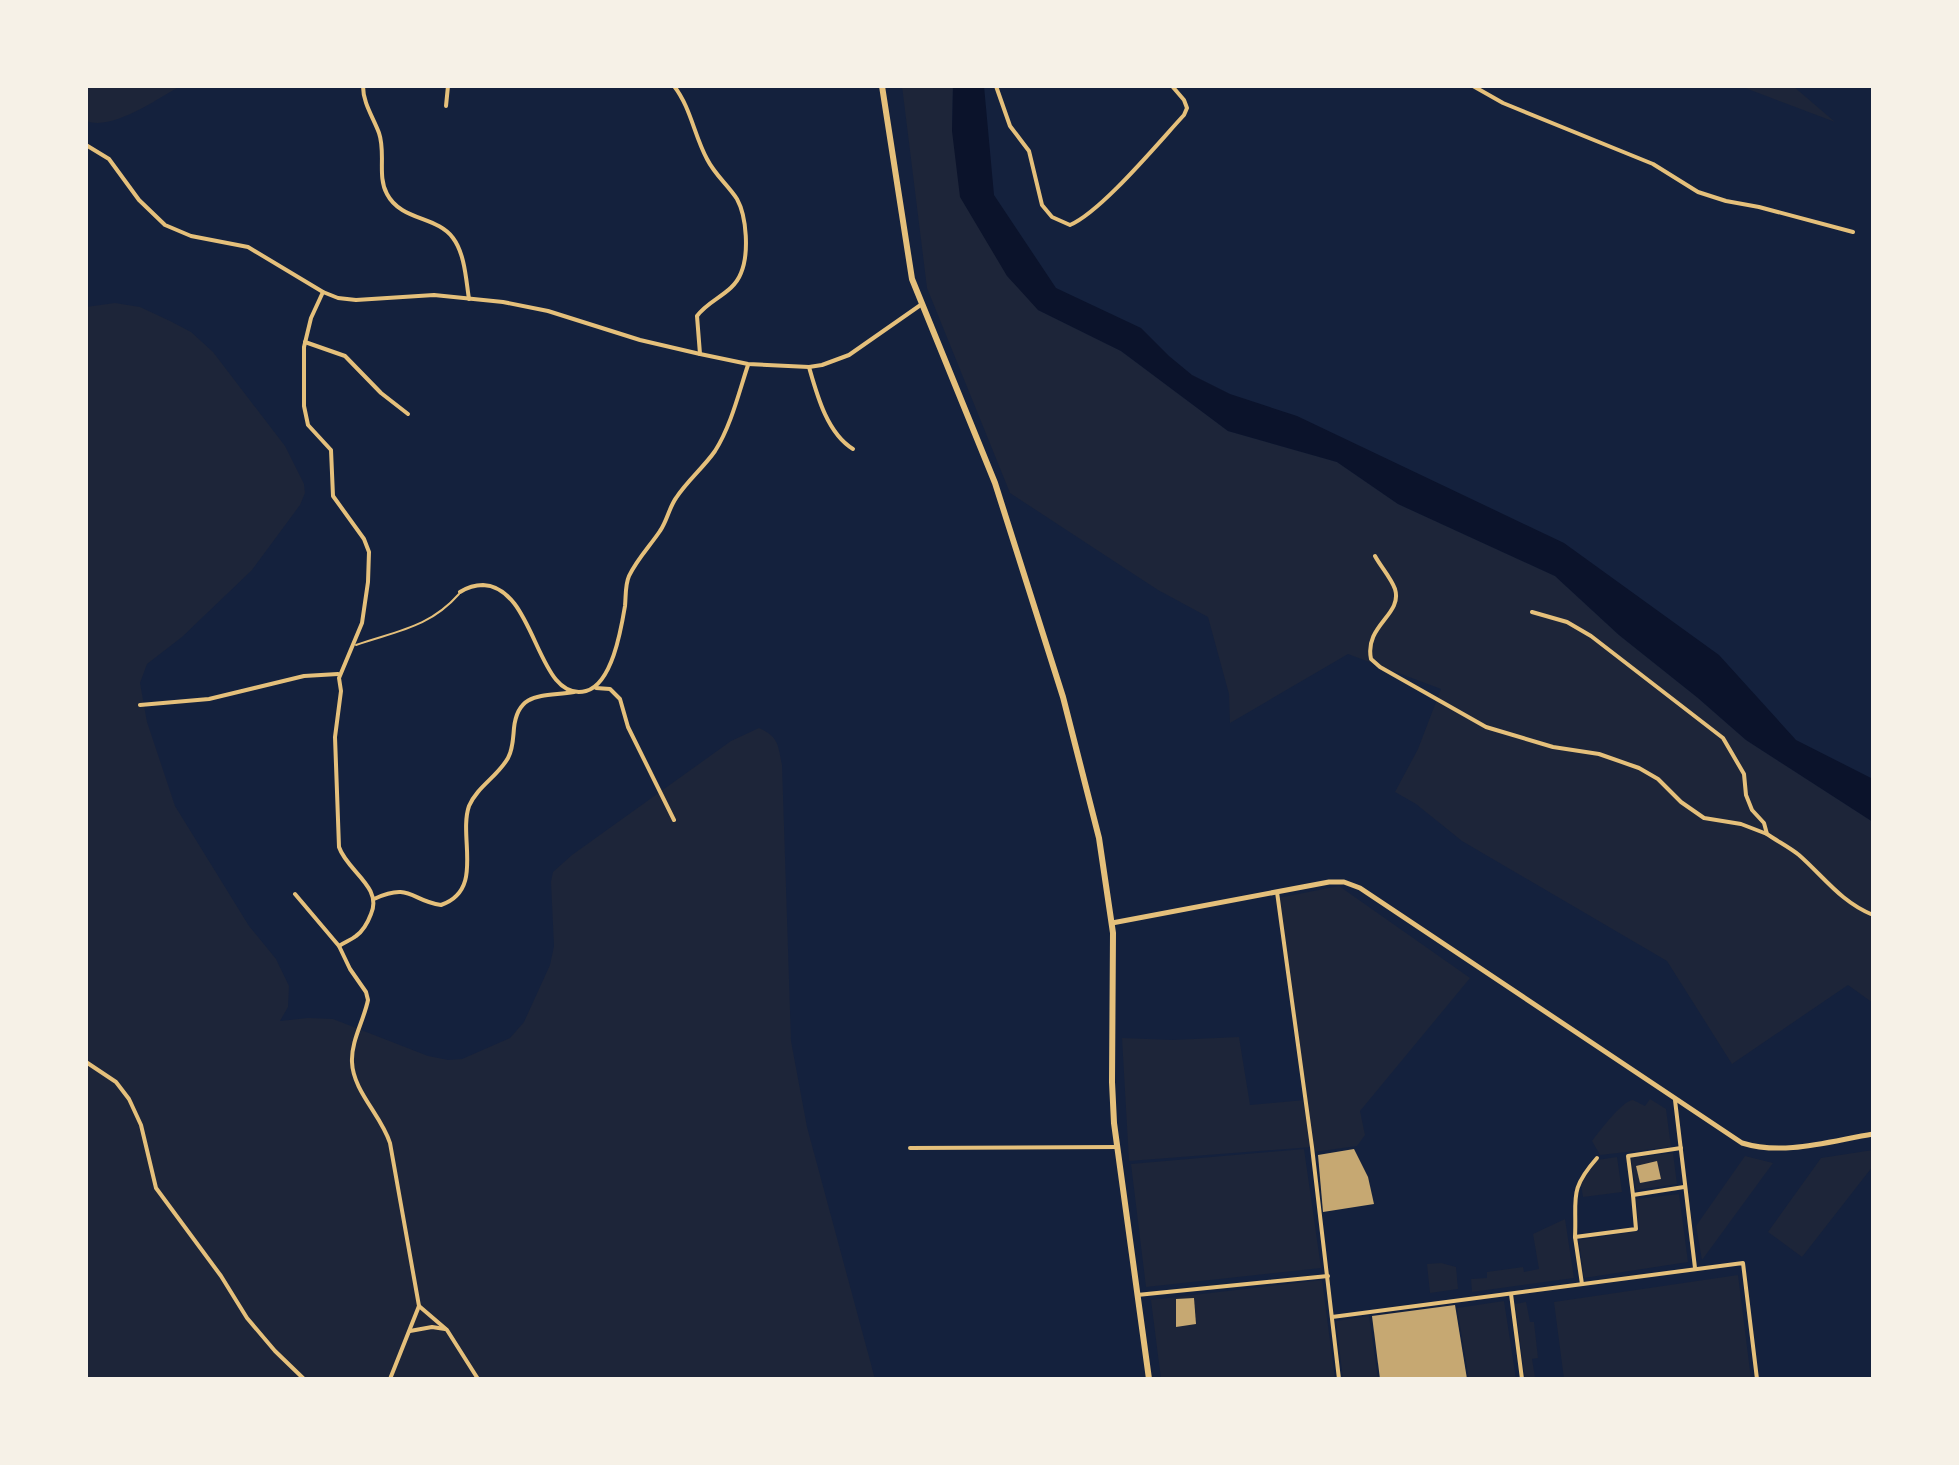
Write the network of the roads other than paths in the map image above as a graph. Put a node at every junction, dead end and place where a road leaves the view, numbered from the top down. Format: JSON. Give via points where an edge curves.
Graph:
{"nodes":[{"id":1,"x":363,"y":86,"type":"edge"},
{"id":2,"x":448,"y":86,"type":"edge"},
{"id":3,"x":674,"y":86,"type":"edge"},
{"id":4,"x":882,"y":86,"type":"edge"},
{"id":5,"x":996,"y":86,"type":"edge"},
{"id":6,"x":1172,"y":86,"type":"edge"},
{"id":7,"x":1473,"y":86,"type":"edge"},
{"id":8,"x":446,"y":106,"type":"dead end"},
{"id":9,"x":86,"y":145,"type":"edge"},
{"id":10,"x":1853,"y":232,"type":"dead end"},
{"id":11,"x":323,"y":292,"type":"junction"},
{"id":12,"x":469,"y":299,"type":"junction"},
{"id":13,"x":922,"y":304,"type":"junction"},
{"id":14,"x":305,"y":342,"type":"junction"},
{"id":15,"x":700,"y":354,"type":"junction"},
{"id":16,"x":748,"y":364,"type":"junction"},
{"id":17,"x":809,"y":367,"type":"junction"},
{"id":18,"x":408,"y":414,"type":"dead end"},
{"id":19,"x":853,"y":449,"type":"dead end"},
{"id":20,"x":1375,"y":556,"type":"dead end"},
{"id":21,"x":460,"y":592,"type":"joint"},
{"id":22,"x":1532,"y":612,"type":"dead end"},
{"id":23,"x":355,"y":646,"type":"junction"},
{"id":24,"x":339,"y":674,"type":"junction"},
{"id":25,"x":594,"y":688,"type":"junction"},
{"id":26,"x":576,"y":692,"type":"junction"},
{"id":27,"x":140,"y":705,"type":"dead end"},
{"id":28,"x":674,"y":820,"type":"dead end"},
{"id":29,"x":1767,"y":834,"type":"junction"},
{"id":30,"x":1277,"y":892,"type":"junction"},
{"id":31,"x":295,"y":894,"type":"dead end"},
{"id":32,"x":374,"y":899,"type":"junction"},
{"id":33,"x":1873,"y":915,"type":"edge"},
{"id":34,"x":1112,"y":923,"type":"junction"},
{"id":35,"x":339,"y":946,"type":"junction"},
{"id":36,"x":86,"y":1062,"type":"edge"},
{"id":37,"x":1675,"y":1100,"type":"junction"},
{"id":38,"x":1873,"y":1134,"type":"edge"},
{"id":39,"x":1117,"y":1147,"type":"junction"},
{"id":40,"x":910,"y":1148,"type":"dead end"},
{"id":41,"x":1681,"y":1148,"type":"junction"},
{"id":42,"x":1597,"y":1158,"type":"dead end"},
{"id":43,"x":1686,"y":1187,"type":"junction"},
{"id":44,"x":1633,"y":1195,"type":"junction"},
{"id":45,"x":1575,"y":1237,"type":"junction"},
{"id":46,"x":1695,"y":1269,"type":"junction"},
{"id":47,"x":1328,"y":1276,"type":"junction"},
{"id":48,"x":1582,"y":1284,"type":"junction"},
{"id":49,"x":1511,"y":1294,"type":"junction"},
{"id":50,"x":1137,"y":1295,"type":"junction"},
{"id":51,"x":419,"y":1306,"type":"junction"},
{"id":52,"x":1332,"y":1317,"type":"junction"},
{"id":53,"x":447,"y":1330,"type":"junction"},
{"id":54,"x":410,"y":1331,"type":"junction"},
{"id":55,"x":304,"y":1379,"type":"edge"},
{"id":56,"x":390,"y":1379,"type":"edge"},
{"id":57,"x":478,"y":1379,"type":"edge"},
{"id":58,"x":1149,"y":1379,"type":"edge"},
{"id":59,"x":1339,"y":1379,"type":"edge"},
{"id":60,"x":1522,"y":1379,"type":"edge"},
{"id":61,"x":1757,"y":1379,"type":"edge"}],
"edges":[{"from":1,"to":12,"type":"street","via":[[380,136],[387,194],[398,207],[453,238]]},
{"from":2,"to":8,"type":"street"},
{"from":3,"to":15,"type":"street","via":[[688,105],[708,161],[739,204],[743,222],[741,273],[697,316]]},
{"from":4,"to":13,"type":"main road","via":[[912,279]]},
{"from":5,"to":6,"type":"street","via":[[1010,126],[1029,151],[1042,205],[1070,225],[1081,221],[1184,115],[1184,100]]},
{"from":7,"to":10,"type":"street","via":[[1653,164],[1698,192]]},
{"from":9,"to":11,"type":"street","via":[[106,156],[165,225],[248,247]]},
{"from":11,"to":12,"type":"street","via":[[356,300],[434,295]]},
{"from":11,"to":14,"type":"street"},
{"from":12,"to":15,"type":"street","via":[[530,306]]},
{"from":13,"to":17,"type":"street","via":[[849,355]]},
{"from":13,"to":34,"type":"main road","via":[[995,483],[1063,697],[1099,838]]},
{"from":14,"to":18,"type":"street","via":[[345,356]]},
{"from":14,"to":23,"type":"street","via":[[306,421],[331,450],[333,496],[369,552],[365,611]]},
{"from":15,"to":16,"type":"street"},
{"from":16,"to":17,"type":"street"},
{"from":16,"to":25,"type":"street","via":[[716,450],[673,501],[662,528],[627,580],[616,648]]},
{"from":17,"to":19,"type":"street","via":[[836,432]]},
{"from":20,"to":29,"type":"street","via":[[1396,598],[1372,636],[1371,659],[1380,667],[1486,727],[1639,768],[1704,818]]},
{"from":21,"to":23,"type":"lane","via":[[425,623]]},
{"from":21,"to":26,"type":"street","via":[[478,585],[505,592],[556,679]]},
{"from":22,"to":29,"type":"street","via":[[1591,636],[1723,738],[1744,774],[1746,795]]},
{"from":23,"to":24,"type":"street"},
{"from":24,"to":27,"type":"street","via":[[304,676],[209,699]]},
{"from":24,"to":32,"type":"street","via":[[337,839],[342,855]]},
{"from":25,"to":26,"type":"street"},
{"from":25,"to":28,"type":"street","via":[[610,689],[620,699],[628,727]]},
{"from":26,"to":32,"type":"street","via":[[520,705],[510,754],[468,811],[468,870],[455,898],[441,905],[401,892]]},
{"from":29,"to":33,"type":"street","via":[[1797,854],[1855,908]]},
{"from":30,"to":34,"type":"street"},
{"from":30,"to":37,"type":"street","via":[[1329,882],[1360,888]]},
{"from":30,"to":47,"type":"street"},
{"from":31,"to":35,"type":"street"},
{"from":32,"to":35,"type":"street","via":[[365,925]]},
{"from":34,"to":39,"type":"main road"},
{"from":35,"to":51,"type":"street","via":[[368,1000],[353,1053],[354,1072],[387,1132]]},
{"from":36,"to":55,"type":"street","via":[[116,1082],[129,1099],[156,1188],[247,1318]]},
{"from":37,"to":38,"type":"street","via":[[1742,1143],[1762,1149]]},
{"from":37,"to":41,"type":"street"},
{"from":39,"to":40,"type":"street"},
{"from":39,"to":50,"type":"main road"},
{"from":41,"to":43,"type":"street"},
{"from":41,"to":44,"type":"street","via":[[1628,1156]]},
{"from":42,"to":45,"type":"street","via":[[1574,1194]]},
{"from":43,"to":44,"type":"street"},
{"from":43,"to":46,"type":"street"},
{"from":44,"to":45,"type":"street","via":[[1636,1229]]},
{"from":45,"to":48,"type":"street"},
{"from":46,"to":48,"type":"street"},
{"from":46,"to":61,"type":"street","via":[[1743,1263]]},
{"from":47,"to":50,"type":"street"},
{"from":47,"to":52,"type":"street"},
{"from":48,"to":49,"type":"street"},
{"from":49,"to":52,"type":"street"},
{"from":49,"to":60,"type":"street"},
{"from":50,"to":58,"type":"main road"},
{"from":51,"to":53,"type":"street"},
{"from":51,"to":54,"type":"street"},
{"from":52,"to":59,"type":"street"},
{"from":53,"to":54,"type":"street"},
{"from":53,"to":57,"type":"street"},
{"from":54,"to":56,"type":"street"}]}
